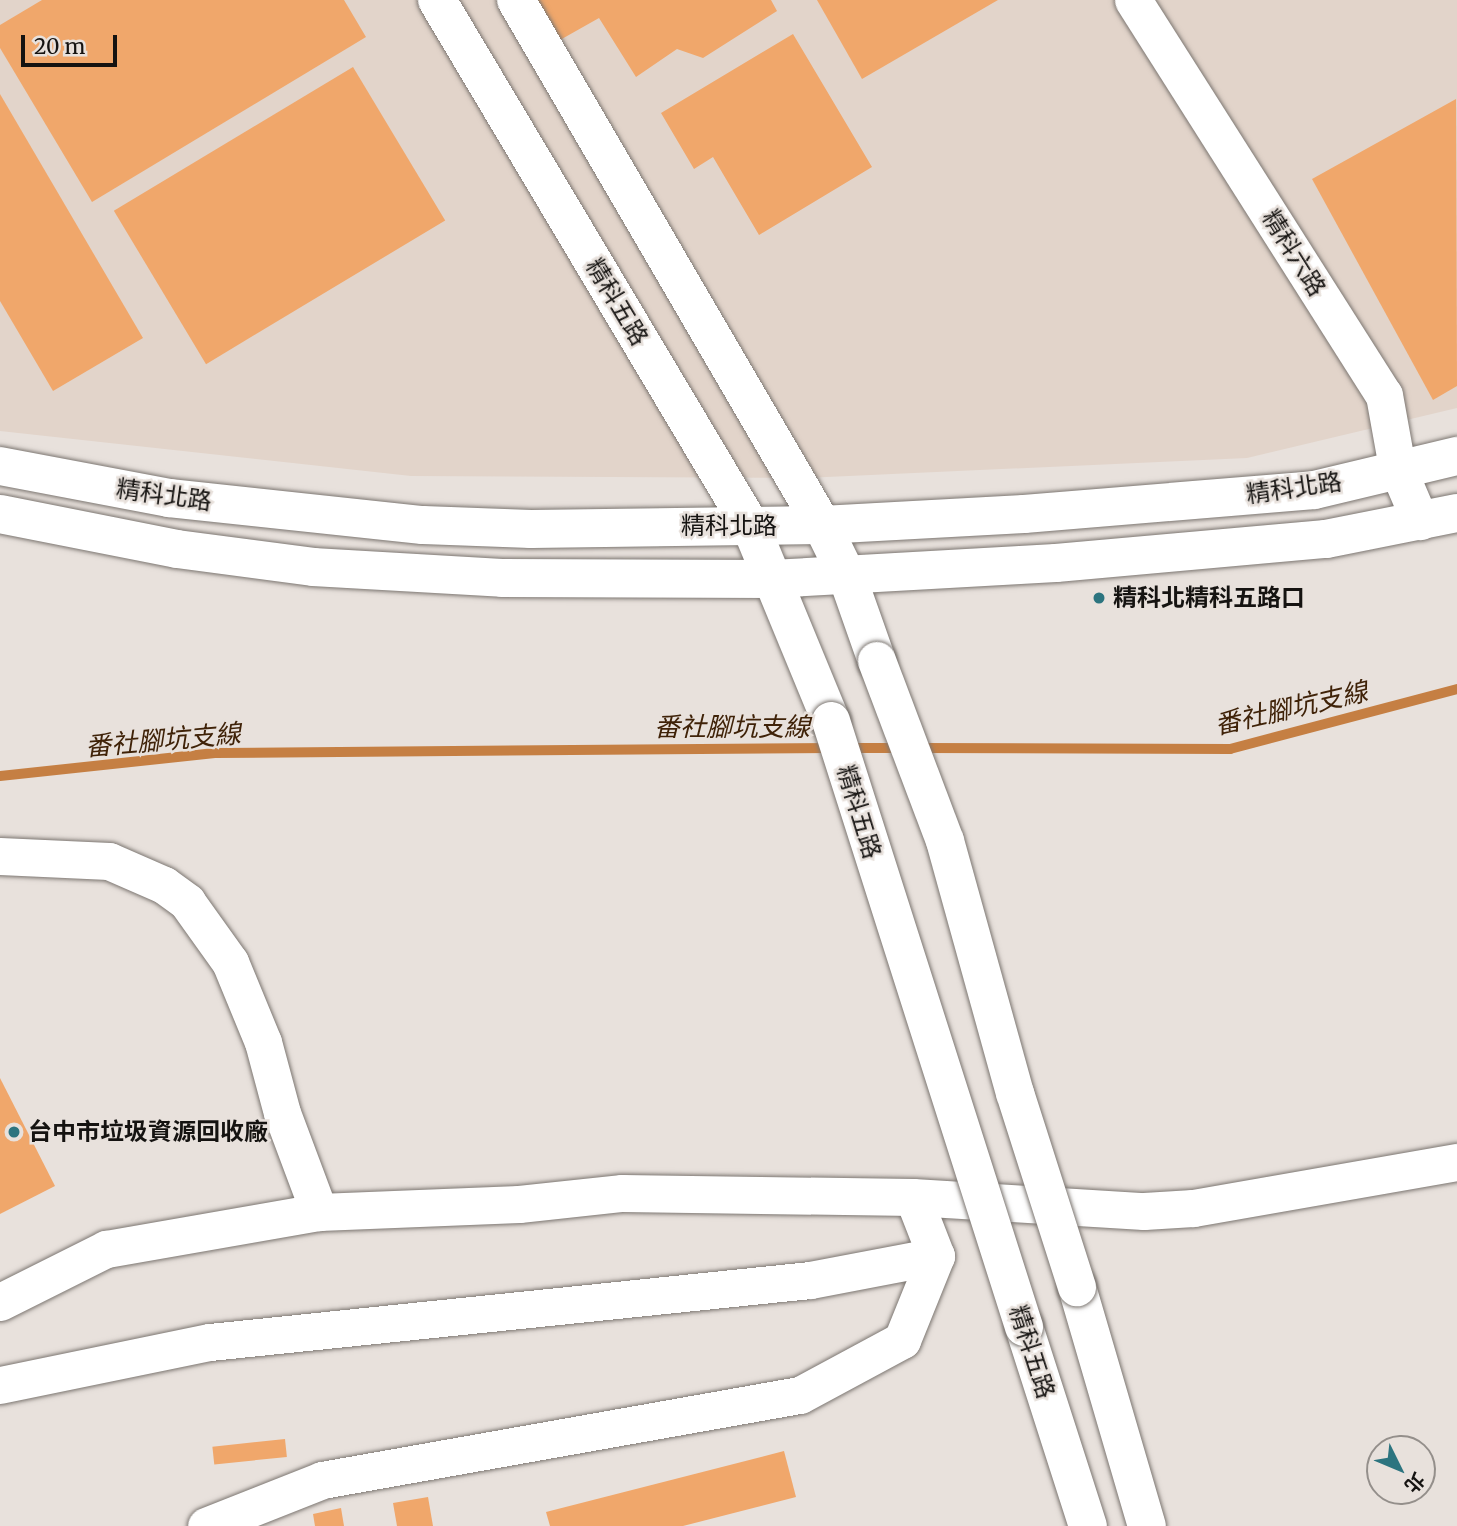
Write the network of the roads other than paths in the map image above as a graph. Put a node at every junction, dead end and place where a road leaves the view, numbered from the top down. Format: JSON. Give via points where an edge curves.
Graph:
{"nodes":[{"id":1,"x":438,"y":0,"type":"edge"},
{"id":2,"x":516,"y":0,"type":"edge"},
{"id":3,"x":1133,"y":0,"type":"edge"},
{"id":4,"x":1457,"y":456,"type":"edge"},
{"id":5,"x":0,"y":466,"type":"edge"},
{"id":6,"x":1397,"y":467,"type":"junction"},
{"id":7,"x":1457,"y":513,"type":"edge"},
{"id":8,"x":0,"y":514,"type":"edge"},
{"id":9,"x":1420,"y":521,"type":"junction"},
{"id":10,"x":822,"y":525,"type":"junction"},
{"id":11,"x":751,"y":527,"type":"junction"},
{"id":12,"x":848,"y":576,"type":"junction"},
{"id":13,"x":771,"y":579,"type":"junction"},
{"id":14,"x":0,"y":856,"type":"edge"},
{"id":15,"x":1457,"y":1162,"type":"edge"},
{"id":16,"x":913,"y":1197,"type":"junction"},
{"id":17,"x":319,"y":1212,"type":"junction"},
{"id":18,"x":936,"y":1256,"type":"junction"},
{"id":19,"x":0,"y":1302,"type":"edge"},
{"id":20,"x":0,"y":1385,"type":"edge"},
{"id":21,"x":206,"y":1526,"type":"edge"},
{"id":22,"x":1088,"y":1526,"type":"edge"},
{"id":23,"x":1147,"y":1526,"type":"edge"}],
"edges":[{"from":1,"to":11,"type":"street","name":"精科五路"},
{"from":2,"to":10,"type":"street"},
{"from":3,"to":6,"type":"street","name":"精科六路","via":[[1384,395]]},
{"from":4,"to":6,"type":"street","name":"精科北路"},
{"from":5,"to":11,"type":"street","name":"精科北路","via":[[169,498],[424,524]]},
{"from":6,"to":9,"type":"street","name":"精科六路"},
{"from":6,"to":10,"type":"street","name":"精科北路","via":[[1314,490]]},
{"from":7,"to":9,"type":"street","name":"精科北路"},
{"from":8,"to":13,"type":"street","name":"精科北路","via":[[177,549],[313,567],[502,578]]},
{"from":9,"to":12,"type":"street","name":"精科北路","via":[[1326,539]]},
{"from":10,"to":11,"type":"street","name":"精科北路"},
{"from":10,"to":12,"type":"street"},
{"from":11,"to":13,"type":"street","name":"精科五路"},
{"from":12,"to":13,"type":"street","name":"精科北路"},
{"from":12,"to":23,"type":"street","bridge":true,"via":[[945,841],[1015,1093]]},
{"from":13,"to":22,"type":"street","name":"精科五路","bridge":true,"via":[[831,721]]},
{"from":14,"to":17,"type":"street","via":[[109,861],[164,885],[187,902],[230,962],[263,1042],[282,1113]]},
{"from":15,"to":16,"type":"street","via":[[1193,1208],[1144,1211]]},
{"from":16,"to":17,"type":"street","via":[[622,1193],[519,1205]]},
{"from":16,"to":18,"type":"street"},
{"from":17,"to":19,"type":"street","via":[[106,1249]]},
{"from":18,"to":20,"type":"street","via":[[810,1280],[210,1342]]},
{"from":18,"to":21,"type":"street","via":[[902,1340],[800,1395],[322,1480]]}]}
